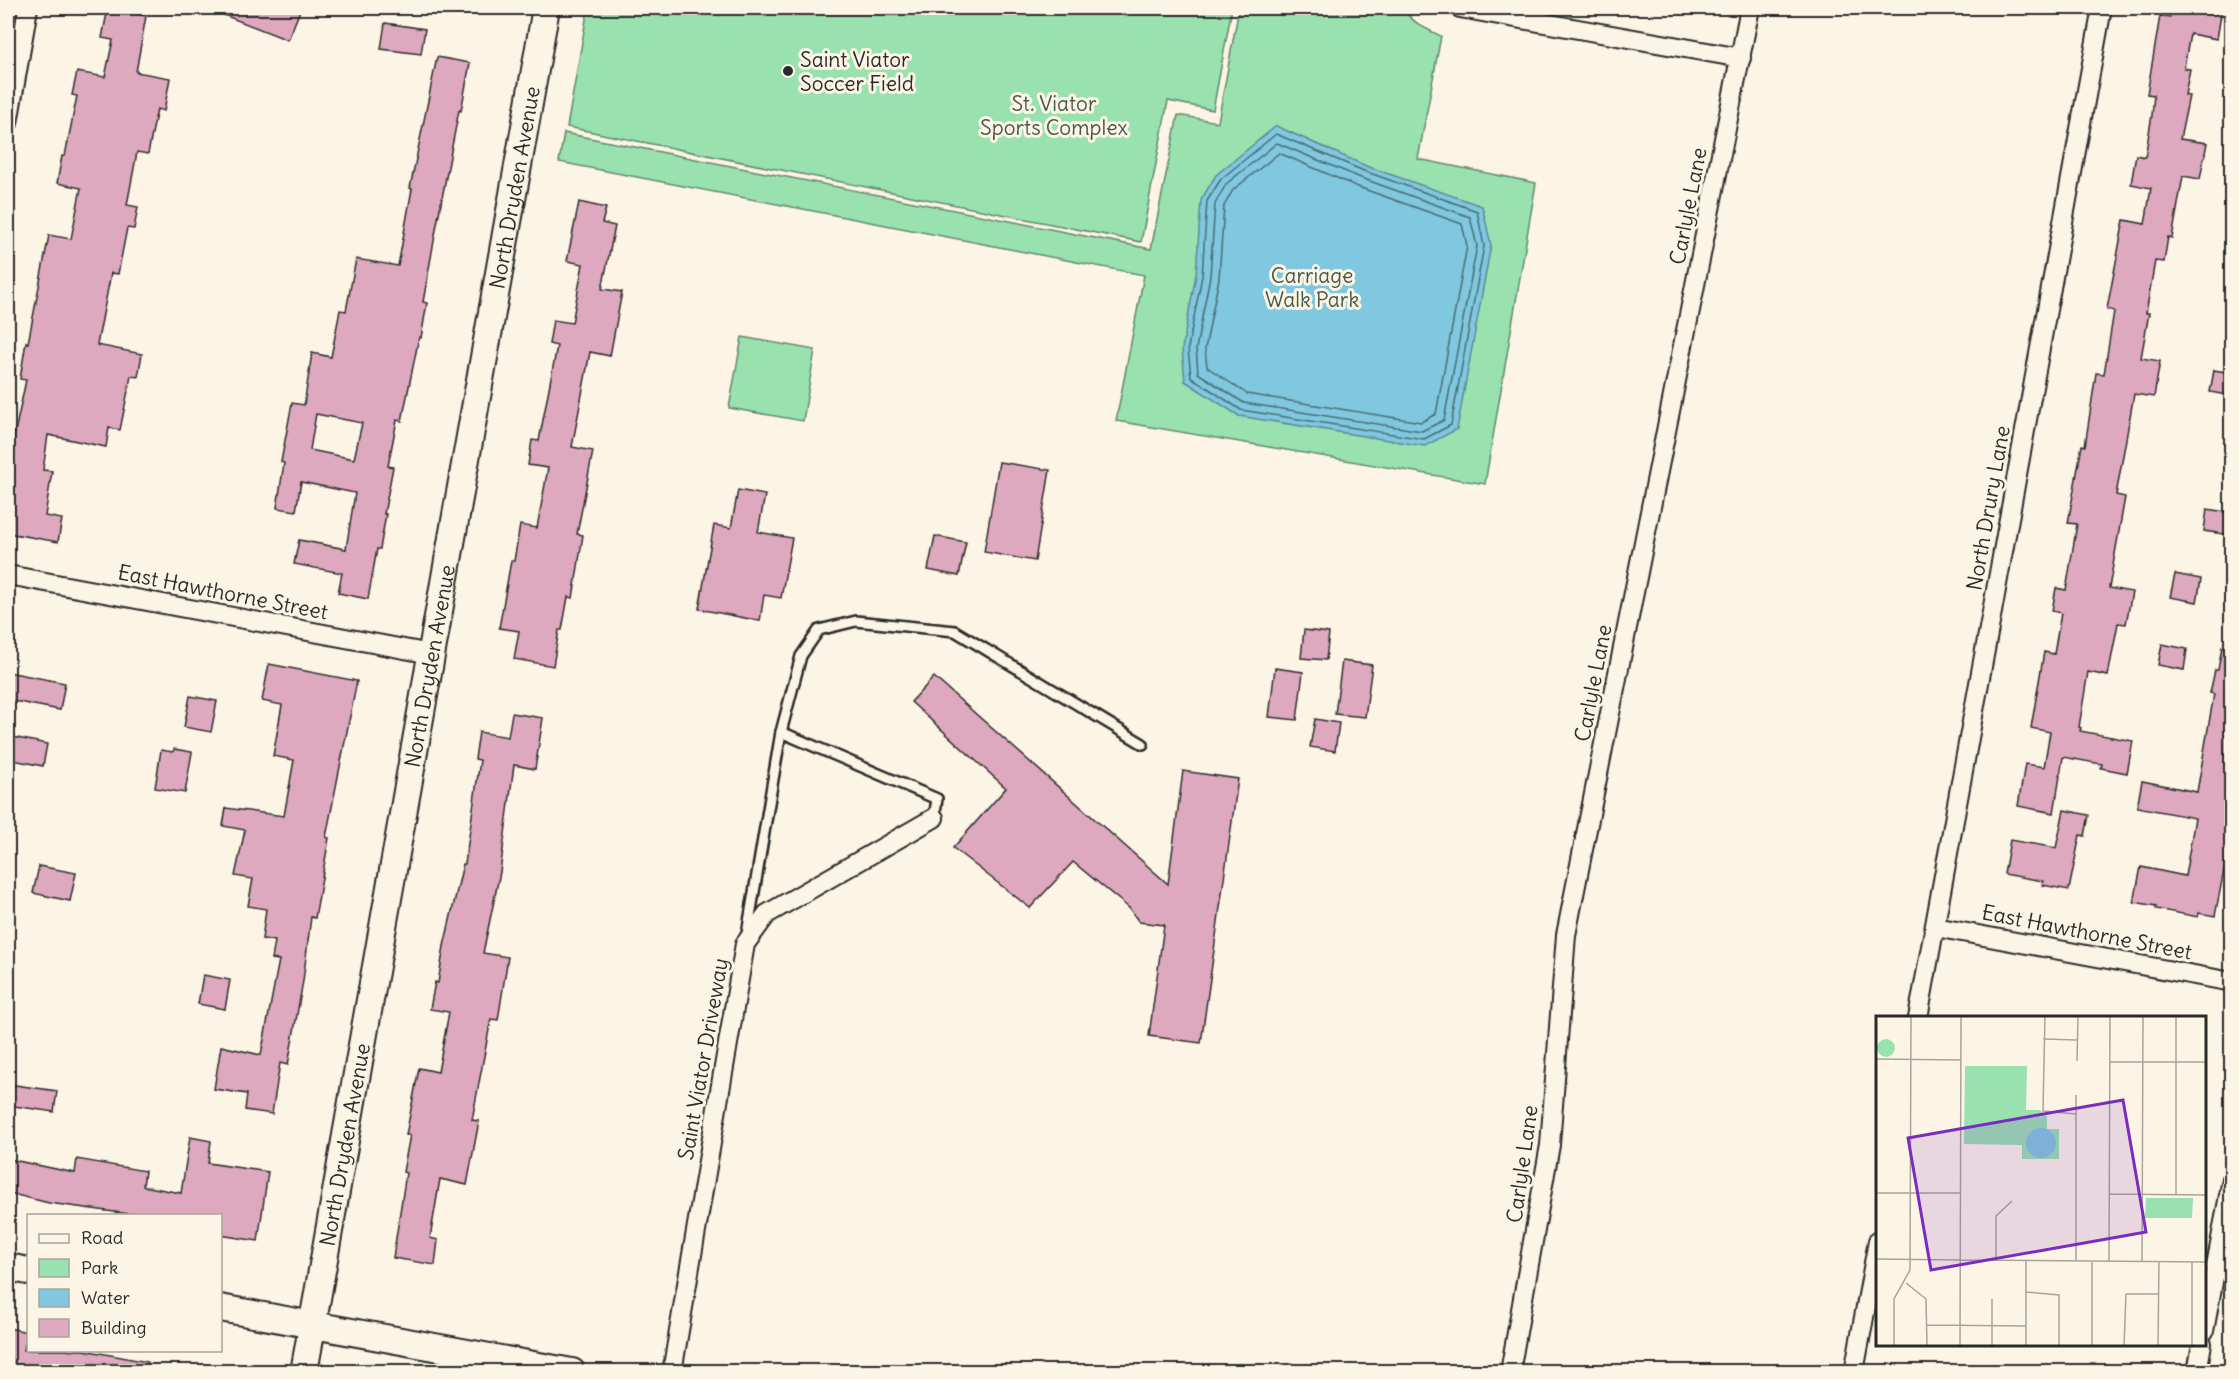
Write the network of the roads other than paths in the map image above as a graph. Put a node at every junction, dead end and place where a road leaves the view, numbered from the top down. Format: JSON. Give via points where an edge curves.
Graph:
{"nodes":[{"id":1,"x":28,"y":8,"type":"edge"},
{"id":2,"x":546,"y":8,"type":"edge"},
{"id":3,"x":1460,"y":8,"type":"edge"},
{"id":4,"x":1750,"y":8,"type":"edge"},
{"id":5,"x":2102,"y":8,"type":"edge"},
{"id":6,"x":1741,"y":58,"type":"junction"},
{"id":7,"x":8,"y":123,"type":"edge"},
{"id":8,"x":8,"y":575,"type":"edge"},
{"id":9,"x":431,"y":654,"type":"junction"},
{"id":10,"x":781,"y":732,"type":"junction"},
{"id":11,"x":1143,"y":744,"type":"dead end"},
{"id":12,"x":934,"y":818,"type":"joint"},
{"id":13,"x":1935,"y":927,"type":"junction"},
{"id":14,"x":745,"y":945,"type":"junction"},
{"id":15,"x":2232,"y":982,"type":"edge"},
{"id":16,"x":1918,"y":1016,"type":"edge"},
{"id":17,"x":2232,"y":1179,"type":"edge"},
{"id":18,"x":1876,"y":1252,"type":"edge"},
{"id":19,"x":8,"y":1267,"type":"edge"},
{"id":20,"x":27,"y":1271,"type":"edge"},
{"id":21,"x":222,"y":1308,"type":"edge"},
{"id":22,"x":2206,"y":1325,"type":"edge"},
{"id":23,"x":313,"y":1326,"type":"junction"},
{"id":24,"x":2202,"y":1346,"type":"edge"},
{"id":25,"x":304,"y":1371,"type":"edge"},
{"id":26,"x":572,"y":1371,"type":"edge"},
{"id":27,"x":672,"y":1371,"type":"edge"},
{"id":28,"x":1510,"y":1371,"type":"edge"},
{"id":29,"x":1854,"y":1371,"type":"edge"},
{"id":30,"x":2197,"y":1371,"type":"edge"}],
"edges":[{"from":1,"to":7,"type":"street"},
{"from":2,"to":9,"type":"street","name":"North Dryden Avenue"},
{"from":3,"to":6,"type":"street"},
{"from":4,"to":6,"type":"street","name":"Carlyle Lane"},
{"from":5,"to":13,"type":"street","name":"North Drury Lane"},
{"from":6,"to":28,"type":"street","name":"Carlyle Lane","via":[[1566,935],[1550,1145]]},
{"from":8,"to":9,"type":"street","name":"East Hawthorne Street"},
{"from":9,"to":23,"type":"street","name":"North Dryden Avenue"},
{"from":10,"to":11,"type":"lane","via":[[801,656],[819,630],[856,621],[955,631]]},
{"from":10,"to":12,"type":"lane","via":[[937,799]]},
{"from":10,"to":14,"type":"lane"},
{"from":12,"to":14,"type":"street","name":"Saint Viator Driveway","via":[[767,914]]},
{"from":13,"to":15,"type":"street","name":"East Hawthorne Street"},
{"from":13,"to":16,"type":"street","name":"North Drury Lane"},
{"from":14,"to":27,"type":"street","name":"Saint Viator Driveway"},
{"from":17,"to":22,"type":"street"},
{"from":18,"to":29,"type":"street"},
{"from":19,"to":20,"type":"street"},
{"from":21,"to":23,"type":"street"},
{"from":23,"to":25,"type":"street","name":"North Dryden Avenue"},
{"from":23,"to":26,"type":"street"},
{"from":24,"to":30,"type":"street"}]}
